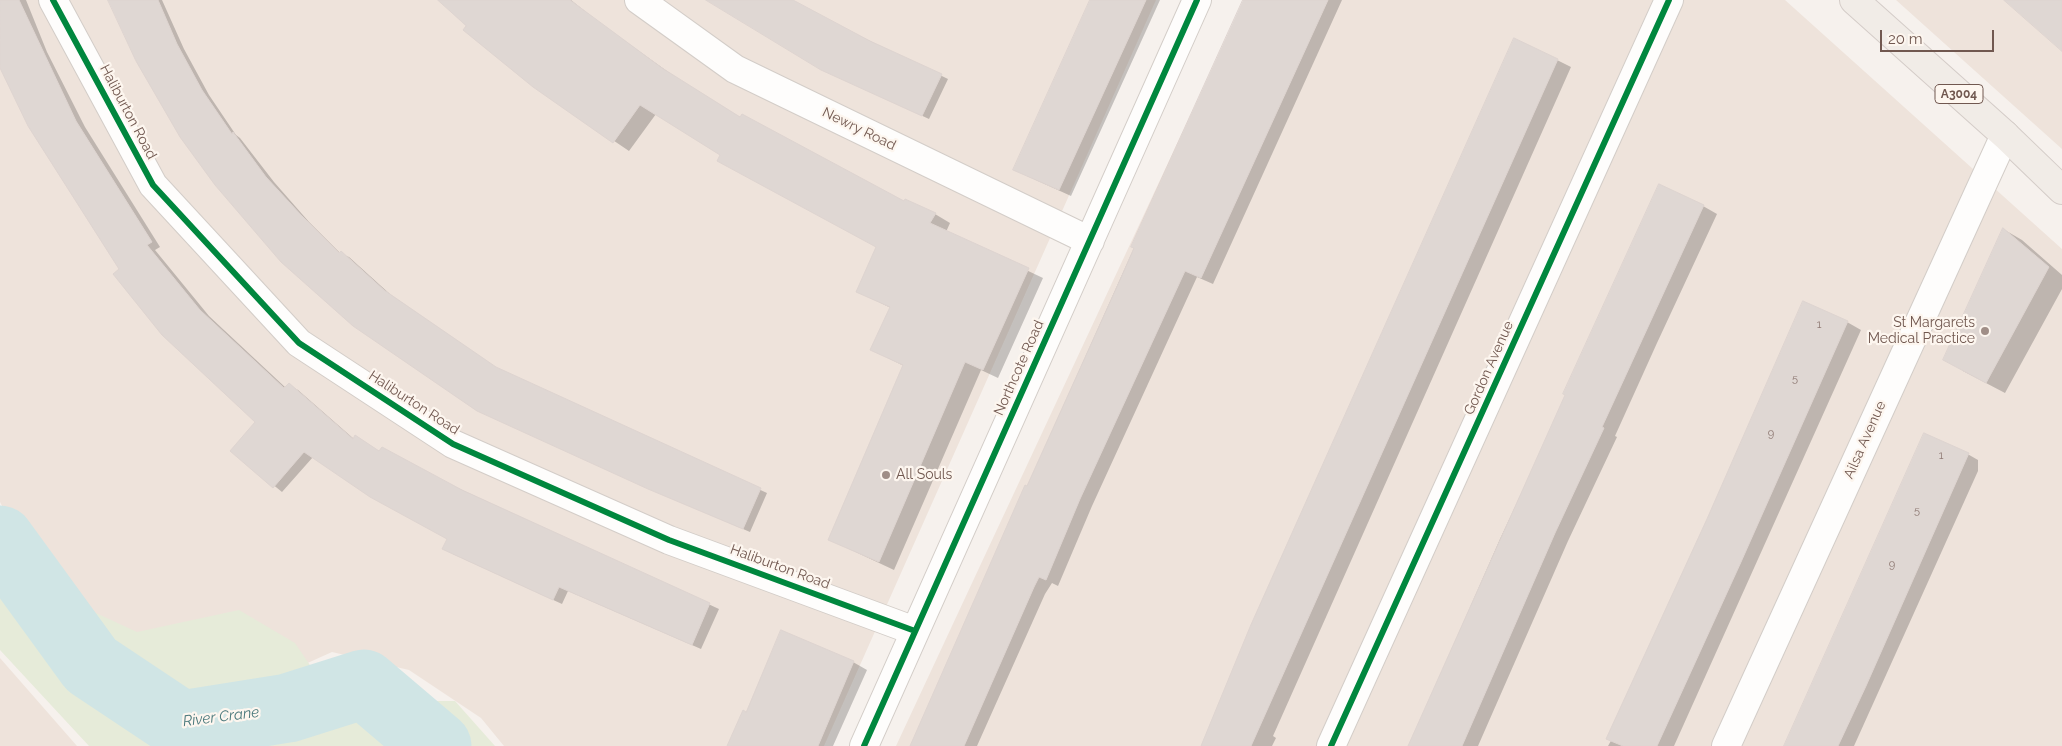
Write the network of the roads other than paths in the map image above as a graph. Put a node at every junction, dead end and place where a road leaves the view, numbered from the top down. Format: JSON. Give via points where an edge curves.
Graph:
{"nodes":[{"id":1,"x":53,"y":0,"type":"edge"},
{"id":2,"x":639,"y":0,"type":"edge"},
{"id":3,"x":1197,"y":0,"type":"edge"},
{"id":4,"x":1669,"y":0,"type":"edge"},
{"id":5,"x":1854,"y":0,"type":"edge"},
{"id":6,"x":2004,"y":135,"type":"junction"},
{"id":7,"x":2062,"y":190,"type":"edge"},
{"id":8,"x":1090,"y":240,"type":"junction"},
{"id":9,"x":915,"y":631,"type":"junction"},
{"id":10,"x":864,"y":746,"type":"edge"},
{"id":11,"x":1331,"y":746,"type":"edge"},
{"id":12,"x":1726,"y":746,"type":"edge"}],
"edges":[{"from":1,"to":9,"type":"street","name":"Haliburton Road","via":[[153,185],[299,344],[453,444],[669,540]]},
{"from":2,"to":8,"type":"street","name":"Newry Road","via":[[735,69]]},
{"from":3,"to":8,"type":"street","name":"Northcote Road"},
{"from":4,"to":11,"type":"street","name":"Gordon Avenue"},
{"from":5,"to":6,"type":"main road","number":"A3004"},
{"from":6,"to":7,"type":"main road","number":"A3004"},
{"from":6,"to":12,"type":"street","name":"Ailsa Avenue"},
{"from":8,"to":9,"type":"street","name":"Northcote Road"},
{"from":9,"to":10,"type":"street","name":"Northcote Road"}]}
